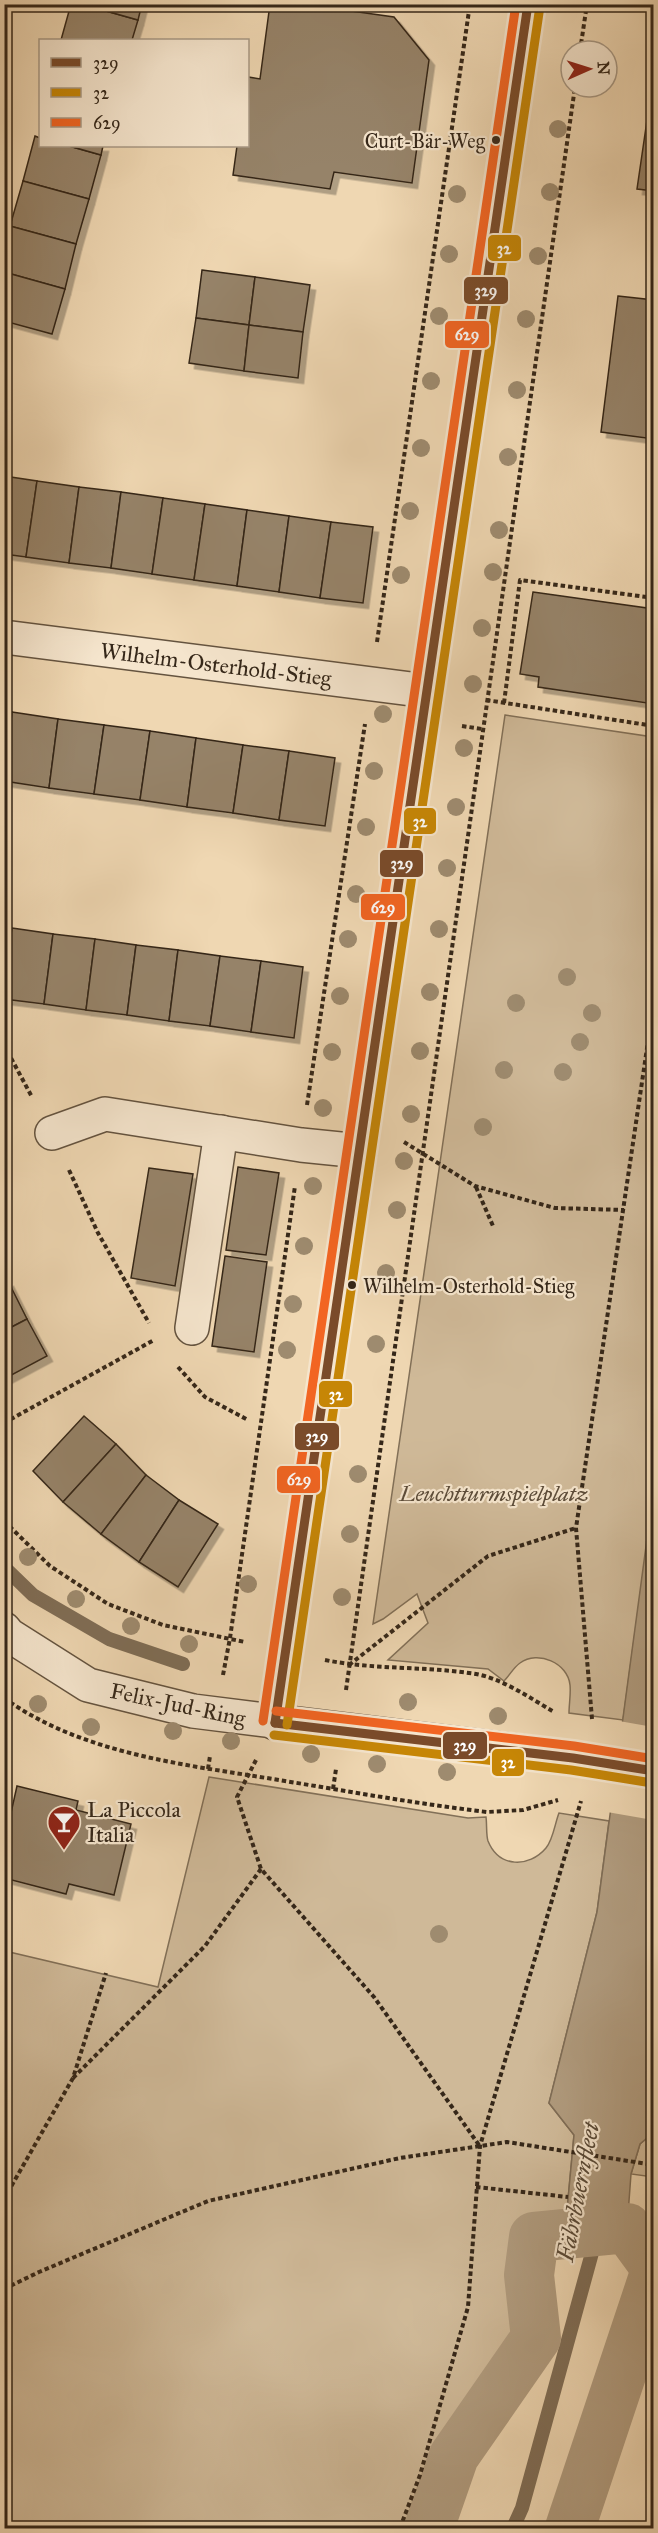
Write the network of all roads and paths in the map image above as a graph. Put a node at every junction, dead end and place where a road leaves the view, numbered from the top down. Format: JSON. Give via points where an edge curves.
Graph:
{"nodes":[{"id":1,"x":470,"y":4,"type":"edge"},
{"id":2,"x":528,"y":4,"type":"edge"},
{"id":3,"x":587,"y":4,"type":"edge"},
{"id":4,"x":582,"y":39,"type":"edge"},
{"id":5,"x":573,"y":99,"type":"edge"},
{"id":6,"x":654,"y":598,"type":"edge"},
{"id":7,"x":4,"y":637,"type":"edge"},
{"id":8,"x":371,"y":685,"type":"junction"},
{"id":9,"x":427,"y":692,"type":"junction"},
{"id":10,"x":486,"y":700,"type":"junction"},
{"id":11,"x":504,"y":703,"type":"junction"},
{"id":12,"x":654,"y":726,"type":"edge"},
{"id":13,"x":654,"y":1001,"type":"edge"},
{"id":14,"x":4,"y":1046,"type":"edge"},
{"id":15,"x":364,"y":1117,"type":"junction"},
{"id":16,"x":221,"y":1132,"type":"junction"},
{"id":17,"x":52,"y":1133,"type":"junction"},
{"id":18,"x":301,"y":1145,"type":"junction"},
{"id":19,"x":360,"y":1150,"type":"junction"},
{"id":20,"x":421,"y":1153,"type":"junction"},
{"id":21,"x":475,"y":1186,"type":"junction"},
{"id":22,"x":624,"y":1210,"type":"junction"},
{"id":23,"x":493,"y":1226,"type":"dead end"},
{"id":24,"x":192,"y":1328,"type":"joint"},
{"id":25,"x":158,"y":1338,"type":"junction"},
{"id":26,"x":177,"y":1366,"type":"dead end"},
{"id":27,"x":248,"y":1420,"type":"dead end"},
{"id":28,"x":4,"y":1423,"type":"edge"},
{"id":29,"x":4,"y":1521,"type":"edge"},
{"id":30,"x":576,"y":1528,"type":"junction"},
{"id":31,"x":4,"y":1629,"type":"edge"},
{"id":32,"x":230,"y":1638,"type":"junction"},
{"id":33,"x":285,"y":1652,"type":"junction"},
{"id":34,"x":586,"y":1654,"type":"dead end"},
{"id":35,"x":349,"y":1665,"type":"junction"},
{"id":36,"x":4,"y":1698,"type":"edge"},
{"id":37,"x":556,"y":1713,"type":"dead end"},
{"id":38,"x":215,"y":1714,"type":"junction"},
{"id":39,"x":275,"y":1723,"type":"junction"},
{"id":40,"x":342,"y":1731,"type":"junction"},
{"id":41,"x":208,"y":1769,"type":"junction"},
{"id":42,"x":654,"y":1771,"type":"edge"},
{"id":43,"x":248,"y":1775,"type":"junction"},
{"id":44,"x":333,"y":1789,"type":"junction"},
{"id":45,"x":567,"y":1798,"type":"dead end"},
{"id":46,"x":580,"y":1810,"type":"dead end"},
{"id":47,"x":261,"y":1869,"type":"junction"},
{"id":48,"x":106,"y":1973,"type":"dead end"},
{"id":49,"x":73,"y":2078,"type":"junction"},
{"id":50,"x":480,"y":2146,"type":"junction"},
{"id":51,"x":654,"y":2165,"type":"edge"},
{"id":52,"x":476,"y":2187,"type":"junction"},
{"id":53,"x":568,"y":2197,"type":"dead end"},
{"id":54,"x":4,"y":2199,"type":"edge"},
{"id":55,"x":4,"y":2289,"type":"edge"},
{"id":56,"x":400,"y":2529,"type":"edge"}],
"edges":[{"from":1,"to":8,"type":"path"},
{"from":2,"to":9,"type":"street"},
{"from":3,"to":4,"type":"path"},
{"from":5,"to":10,"type":"path"},
{"from":6,"to":11,"type":"path","via":[[520,580]]},
{"from":7,"to":8,"type":"street","name":"Wilhelm-Osterhold-Stieg"},
{"from":8,"to":9,"type":"street","name":"Wilhelm-Osterhold-Stieg"},
{"from":8,"to":18,"type":"path"},
{"from":9,"to":15,"type":"street"},
{"from":10,"to":11,"type":"path"},
{"from":10,"to":20,"type":"path"},
{"from":11,"to":12,"type":"path"},
{"from":13,"to":22,"type":"path"},
{"from":14,"to":17,"type":"path"},
{"from":15,"to":19,"type":"street"},
{"from":15,"to":20,"type":"path"},
{"from":16,"to":17,"type":"street","via":[[105,1114]]},
{"from":16,"to":18,"type":"street"},
{"from":16,"to":24,"type":"street"},
{"from":17,"to":25,"type":"path","via":[[98,1233]]},
{"from":18,"to":19,"type":"street"},
{"from":18,"to":32,"type":"path"},
{"from":19,"to":33,"type":"street"},
{"from":20,"to":21,"type":"path"},
{"from":20,"to":35,"type":"path"},
{"from":21,"to":22,"type":"path","via":[[555,1208]]},
{"from":21,"to":23,"type":"path"},
{"from":22,"to":30,"type":"path"},
{"from":24,"to":25,"type":"path"},
{"from":25,"to":28,"type":"path"},
{"from":26,"to":27,"type":"path","via":[[205,1397]]},
{"from":29,"to":32,"type":"path","via":[[50,1566],[108,1604],[163,1625]]},
{"from":30,"to":34,"type":"path"},
{"from":30,"to":35,"type":"path","via":[[488,1556]]},
{"from":31,"to":38,"type":"street","name":"Felix-Jud-Ring","via":[[88,1685]]},
{"from":32,"to":33,"type":"path"},
{"from":32,"to":38,"type":"path"},
{"from":33,"to":35,"type":"path"},
{"from":33,"to":39,"type":"street"},
{"from":35,"to":37,"type":"path","via":[[477,1674]]},
{"from":35,"to":40,"type":"path"},
{"from":36,"to":41,"type":"path","via":[[55,1727],[105,1747]]},
{"from":38,"to":39,"type":"street","name":"Felix-Jud-Ring"},
{"from":38,"to":41,"type":"path"},
{"from":39,"to":40,"type":"street","name":"Felix-Jud-Ring"},
{"from":39,"to":43,"type":"path"},
{"from":40,"to":42,"type":"street","name":"Felix-Jud-Ring","bridge":true},
{"from":40,"to":44,"type":"path"},
{"from":41,"to":43,"type":"path"},
{"from":43,"to":44,"type":"path"},
{"from":43,"to":47,"type":"path","via":[[237,1797]]},
{"from":44,"to":45,"type":"path","via":[[487,1812],[523,1810]]},
{"from":46,"to":50,"type":"path"},
{"from":47,"to":49,"type":"path","via":[[205,1946]]},
{"from":47,"to":50,"type":"path","via":[[374,1997]]},
{"from":48,"to":49,"type":"path"},
{"from":49,"to":54,"type":"path"},
{"from":50,"to":51,"type":"path","via":[[507,2142]]},
{"from":50,"to":52,"type":"path"},
{"from":50,"to":55,"type":"path","via":[[400,2157],[208,2200]]},
{"from":52,"to":53,"type":"path"},
{"from":52,"to":56,"type":"path","via":[[468,2307],[420,2475]]}]}
